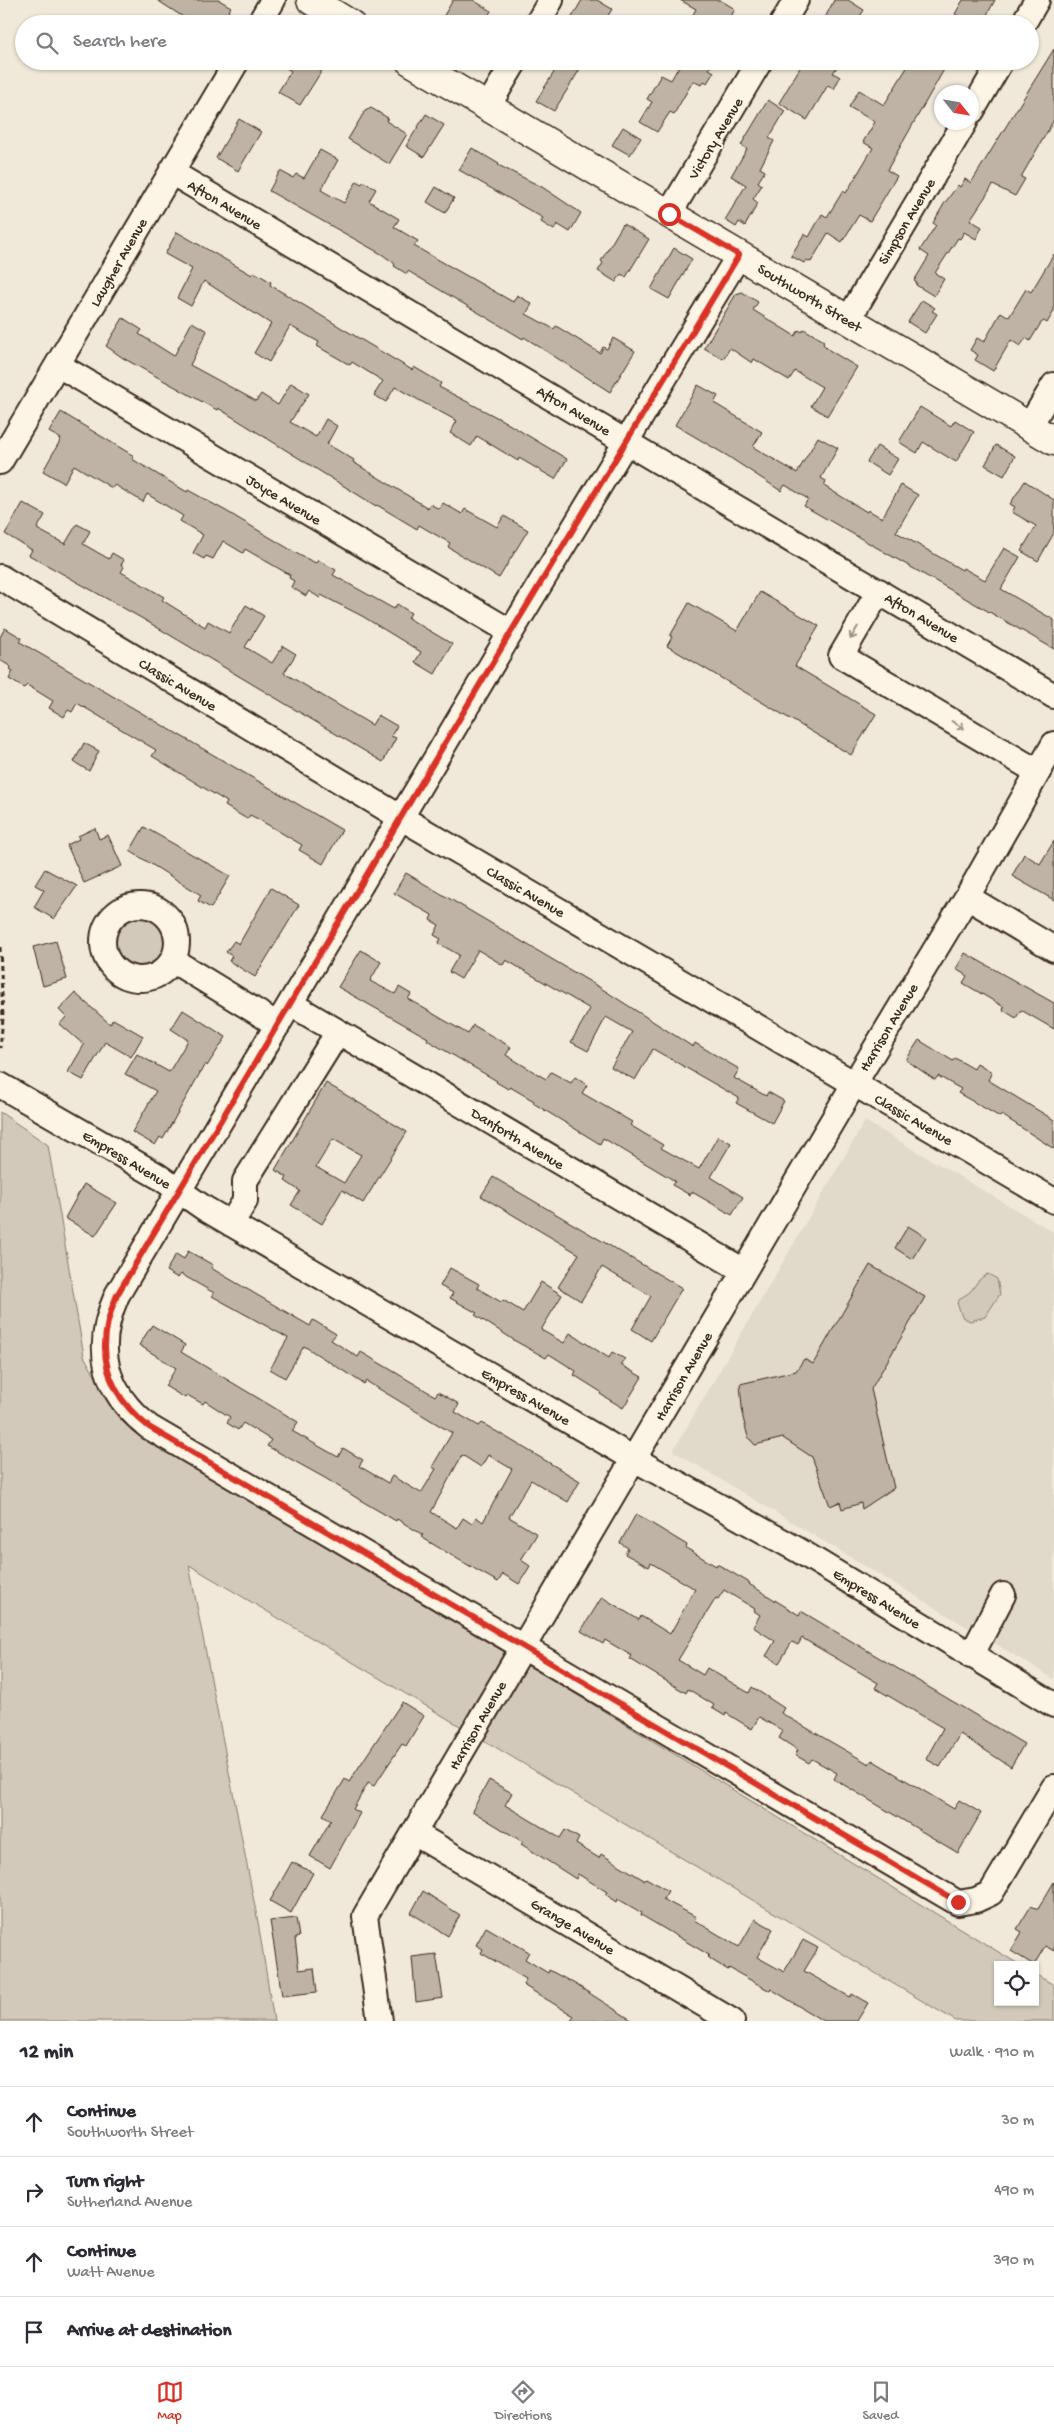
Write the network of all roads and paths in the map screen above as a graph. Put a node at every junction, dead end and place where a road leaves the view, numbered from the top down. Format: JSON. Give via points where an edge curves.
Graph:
{"nodes":[{"id":1,"x":273,"y":0,"type":"edge"},
{"id":2,"x":311,"y":0,"type":"edge"},
{"id":3,"x":551,"y":0,"type":"edge"},
{"id":4,"x":796,"y":0,"type":"edge"},
{"id":5,"x":1037,"y":0,"type":"edge"},
{"id":6,"x":264,"y":15,"type":"edge"},
{"id":7,"x":335,"y":15,"type":"edge"},
{"id":8,"x":542,"y":15,"type":"edge"},
{"id":9,"x":787,"y":15,"type":"edge"},
{"id":10,"x":1028,"y":15,"type":"edge"},
{"id":11,"x":232,"y":70,"type":"edge"},
{"id":12,"x":425,"y":70,"type":"edge"},
{"id":13,"x":509,"y":70,"type":"edge"},
{"id":14,"x":755,"y":70,"type":"edge"},
{"id":15,"x":996,"y":70,"type":"edge"},
{"id":16,"x":979,"y":99,"type":"edge"},
{"id":17,"x":487,"y":108,"type":"junction"},
{"id":18,"x":960,"y":130,"type":"edge"},
{"id":19,"x":171,"y":172,"type":"junction"},
{"id":20,"x":669,"y":214,"type":"junction"},
{"id":21,"x":739,"y":255,"type":"junction"},
{"id":22,"x":848,"y":320,"type":"junction"},
{"id":23,"x":58,"y":365,"type":"junction"},
{"id":24,"x":1054,"y":385,"type":"edge"},
{"id":25,"x":1029,"y":427,"type":"junction"},
{"id":26,"x":1054,"y":441,"type":"edge"},
{"id":27,"x":628,"y":442,"type":"junction"},
{"id":28,"x":0,"y":462,"type":"edge"},
{"id":29,"x":0,"y":577,"type":"edge"},
{"id":30,"x":879,"y":591,"type":"junction"},
{"id":31,"x":511,"y":632,"type":"junction"},
{"id":32,"x":1054,"y":696,"type":"edge"},
{"id":33,"x":1054,"y":744,"type":"edge"},
{"id":34,"x":1038,"y":772,"type":"junction"},
{"id":35,"x":400,"y":817,"type":"junction"},
{"id":36,"x":967,"y":897,"type":"junction"},
{"id":37,"x":0,"y":947,"type":"edge"},
{"id":38,"x":1054,"y":949,"type":"edge"},
{"id":39,"x":172,"y":960,"type":"dead end"},
{"id":40,"x":291,"y":1004,"type":"junction"},
{"id":41,"x":278,"y":1025,"type":"junction"},
{"id":42,"x":338,"y":1032,"type":"junction"},
{"id":43,"x":0,"y":1048,"type":"edge"},
{"id":44,"x":854,"y":1084,"type":"junction"},
{"id":45,"x":0,"y":1085,"type":"edge"},
{"id":46,"x":180,"y":1192,"type":"junction"},
{"id":47,"x":1054,"y":1202,"type":"edge"},
{"id":48,"x":232,"y":1224,"type":"junction"},
{"id":49,"x":744,"y":1271,"type":"junction"},
{"id":50,"x":634,"y":1460,"type":"junction"},
{"id":51,"x":1003,"y":1595,"type":"dead end"},
{"id":52,"x":523,"y":1646,"type":"junction"},
{"id":53,"x":971,"y":1656,"type":"junction"},
{"id":54,"x":1054,"y":1705,"type":"edge"},
{"id":55,"x":1054,"y":1787,"type":"edge"},
{"id":56,"x":414,"y":1833,"type":"junction"},
{"id":57,"x":380,"y":2021,"type":"edge"},
{"id":58,"x":732,"y":2021,"type":"edge"}],
"edges":[{"from":1,"to":6,"type":"street"},
{"from":2,"to":7,"type":"main road"},
{"from":3,"to":8,"type":"street"},
{"from":4,"to":9,"type":"street"},
{"from":5,"to":10,"type":"street"},
{"from":11,"to":19,"type":"street","name":"Laugher Avenue"},
{"from":12,"to":17,"type":"main road","name":"Southworth Street"},
{"from":13,"to":17,"type":"street"},
{"from":14,"to":20,"type":"street","name":"Victory Avenue"},
{"from":15,"to":16,"type":"street"},
{"from":17,"to":20,"type":"main road","name":"Southworth Street"},
{"from":18,"to":22,"type":"street","name":"Simpson Avenue"},
{"from":19,"to":23,"type":"street","name":"Laugher Avenue"},
{"from":19,"to":27,"type":"street","name":"Afton Avenue"},
{"from":20,"to":21,"type":"main road","name":"Southworth Street"},
{"from":21,"to":22,"type":"main road","name":"Southworth Street"},
{"from":21,"to":27,"type":"street"},
{"from":22,"to":25,"type":"main road","name":"Southworth Street"},
{"from":23,"to":28,"type":"street","name":"Laugher Avenue"},
{"from":23,"to":31,"type":"street","name":"Joyce Avenue"},
{"from":24,"to":25,"type":"street"},
{"from":25,"to":26,"type":"main road","name":"Southworth Street"},
{"from":27,"to":30,"type":"street","name":"Afton Avenue"},
{"from":27,"to":31,"type":"street"},
{"from":29,"to":35,"type":"street","name":"Classic Avenue"},
{"from":30,"to":32,"type":"street","name":"Afton Avenue"},
{"from":30,"to":34,"type":"street","one_way":true,"via":[[841,656]]},
{"from":31,"to":35,"type":"street"},
{"from":33,"to":34,"type":"street","name":"Harrison Avenue"},
{"from":34,"to":36,"type":"street","name":"Harrison Avenue"},
{"from":35,"to":40,"type":"street"},
{"from":35,"to":44,"type":"street","name":"Classic Avenue"},
{"from":36,"to":38,"type":"street"},
{"from":36,"to":44,"type":"street","name":"Harrison Avenue"},
{"from":37,"to":43,"type":"path","via":[[3,1018]]},
{"from":39,"to":41,"type":"street"},
{"from":40,"to":41,"type":"street"},
{"from":40,"to":42,"type":"street","name":"Danforth Avenue"},
{"from":41,"to":46,"type":"street"},
{"from":42,"to":48,"type":"street","via":[[245,1181],[245,1201]]},
{"from":42,"to":49,"type":"street","name":"Danforth Avenue"},
{"from":44,"to":47,"type":"street","name":"Classic Avenue"},
{"from":44,"to":49,"type":"street","name":"Harrison Avenue"},
{"from":45,"to":46,"type":"street","name":"Empress Avenue","via":[[158,1176]]},
{"from":46,"to":48,"type":"street","name":"Empress Avenue"},
{"from":46,"to":52,"type":"street","via":[[114,1303],[105,1330],[104,1357],[112,1383],[123,1402],[149,1427]]},
{"from":48,"to":50,"type":"street","name":"Empress Avenue"},
{"from":49,"to":50,"type":"street","name":"Harrison Avenue"},
{"from":50,"to":52,"type":"street","name":"Harrison Avenue"},
{"from":50,"to":53,"type":"street","name":"Empress Avenue","via":[[798,1550]]},
{"from":51,"to":53,"type":"street"},
{"from":52,"to":55,"type":"street","via":[[958,1902],[976,1900],[991,1893]]},
{"from":52,"to":56,"type":"street","name":"Harrison Avenue"},
{"from":53,"to":54,"type":"street","name":"Empress Avenue"},
{"from":56,"to":57,"type":"street","name":"Harrison Avenue","via":[[365,1916]]},
{"from":56,"to":58,"type":"street","name":"Grange Avenue"}]}
